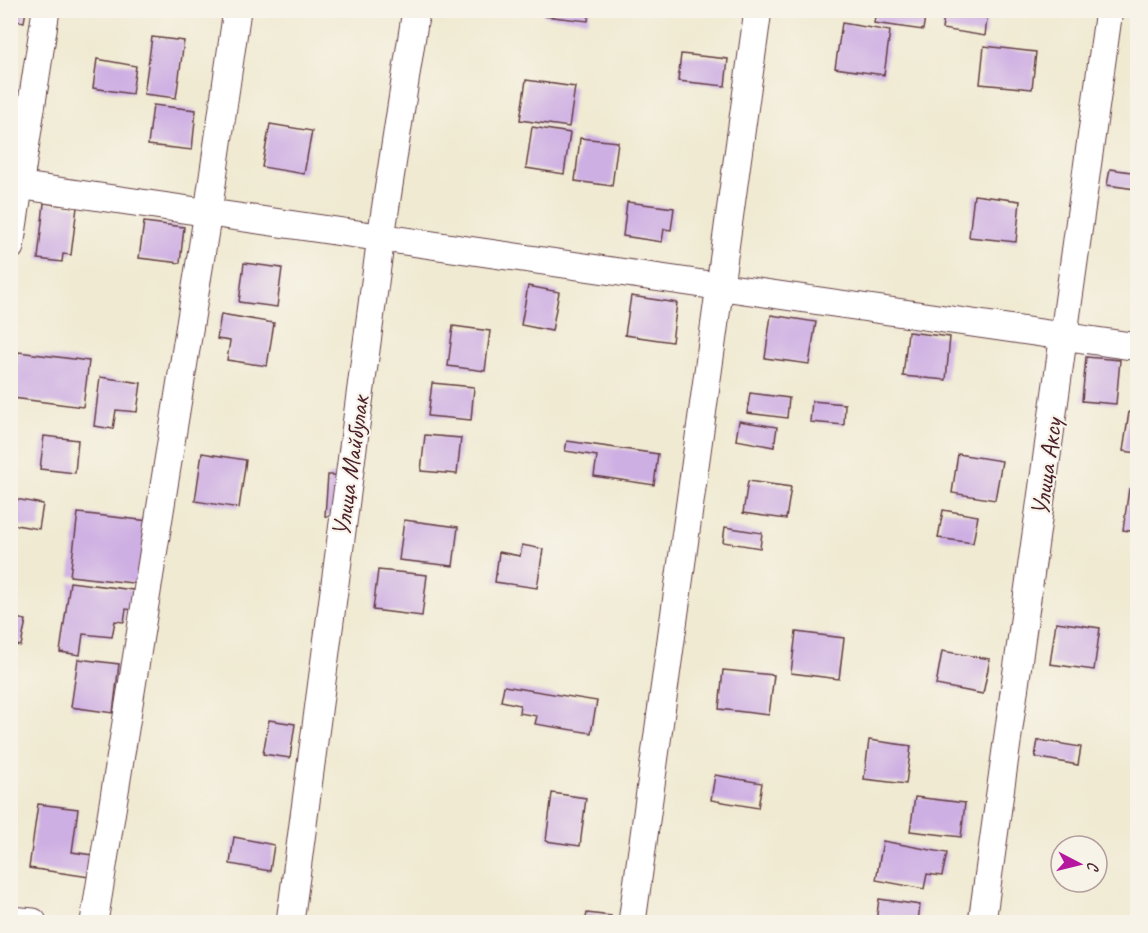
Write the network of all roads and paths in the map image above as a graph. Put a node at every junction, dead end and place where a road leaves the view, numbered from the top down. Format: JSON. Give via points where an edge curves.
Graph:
{"nodes":[{"id":1,"x":46,"y":10,"type":"edge"},
{"id":2,"x":237,"y":10,"type":"edge"},
{"id":3,"x":416,"y":10,"type":"edge"},
{"id":4,"x":758,"y":10,"type":"edge"},
{"id":5,"x":1109,"y":10,"type":"edge"},
{"id":6,"x":15,"y":184,"type":"edge"},
{"id":7,"x":208,"y":212,"type":"junction"},
{"id":8,"x":381,"y":237,"type":"junction"},
{"id":9,"x":10,"y":247,"type":"edge"},
{"id":10,"x":721,"y":285,"type":"junction"},
{"id":11,"x":1064,"y":337,"type":"junction"},
{"id":12,"x":1137,"y":346,"type":"edge"},
{"id":13,"x":10,"y":920,"type":"edge"},
{"id":14,"x":33,"y":922,"type":"edge"},
{"id":15,"x":94,"y":922,"type":"edge"},
{"id":16,"x":290,"y":922,"type":"edge"},
{"id":17,"x":632,"y":922,"type":"edge"},
{"id":18,"x":982,"y":922,"type":"edge"}],
"edges":[{"from":1,"to":6,"type":"street"},
{"from":2,"to":7,"type":"street"},
{"from":3,"to":8,"type":"street","name":"Улица Майбулак"},
{"from":4,"to":10,"type":"street"},
{"from":5,"to":11,"type":"street","name":"Улица Аксу"},
{"from":6,"to":7,"type":"street"},
{"from":6,"to":9,"type":"street"},
{"from":7,"to":8,"type":"street"},
{"from":7,"to":15,"type":"street"},
{"from":8,"to":10,"type":"street"},
{"from":8,"to":16,"type":"street","name":"Улица Майбулак"},
{"from":10,"to":11,"type":"street"},
{"from":10,"to":17,"type":"street"},
{"from":11,"to":12,"type":"street"},
{"from":11,"to":18,"type":"street","name":"Улица Аксу"},
{"from":13,"to":14,"type":"street"}]}
